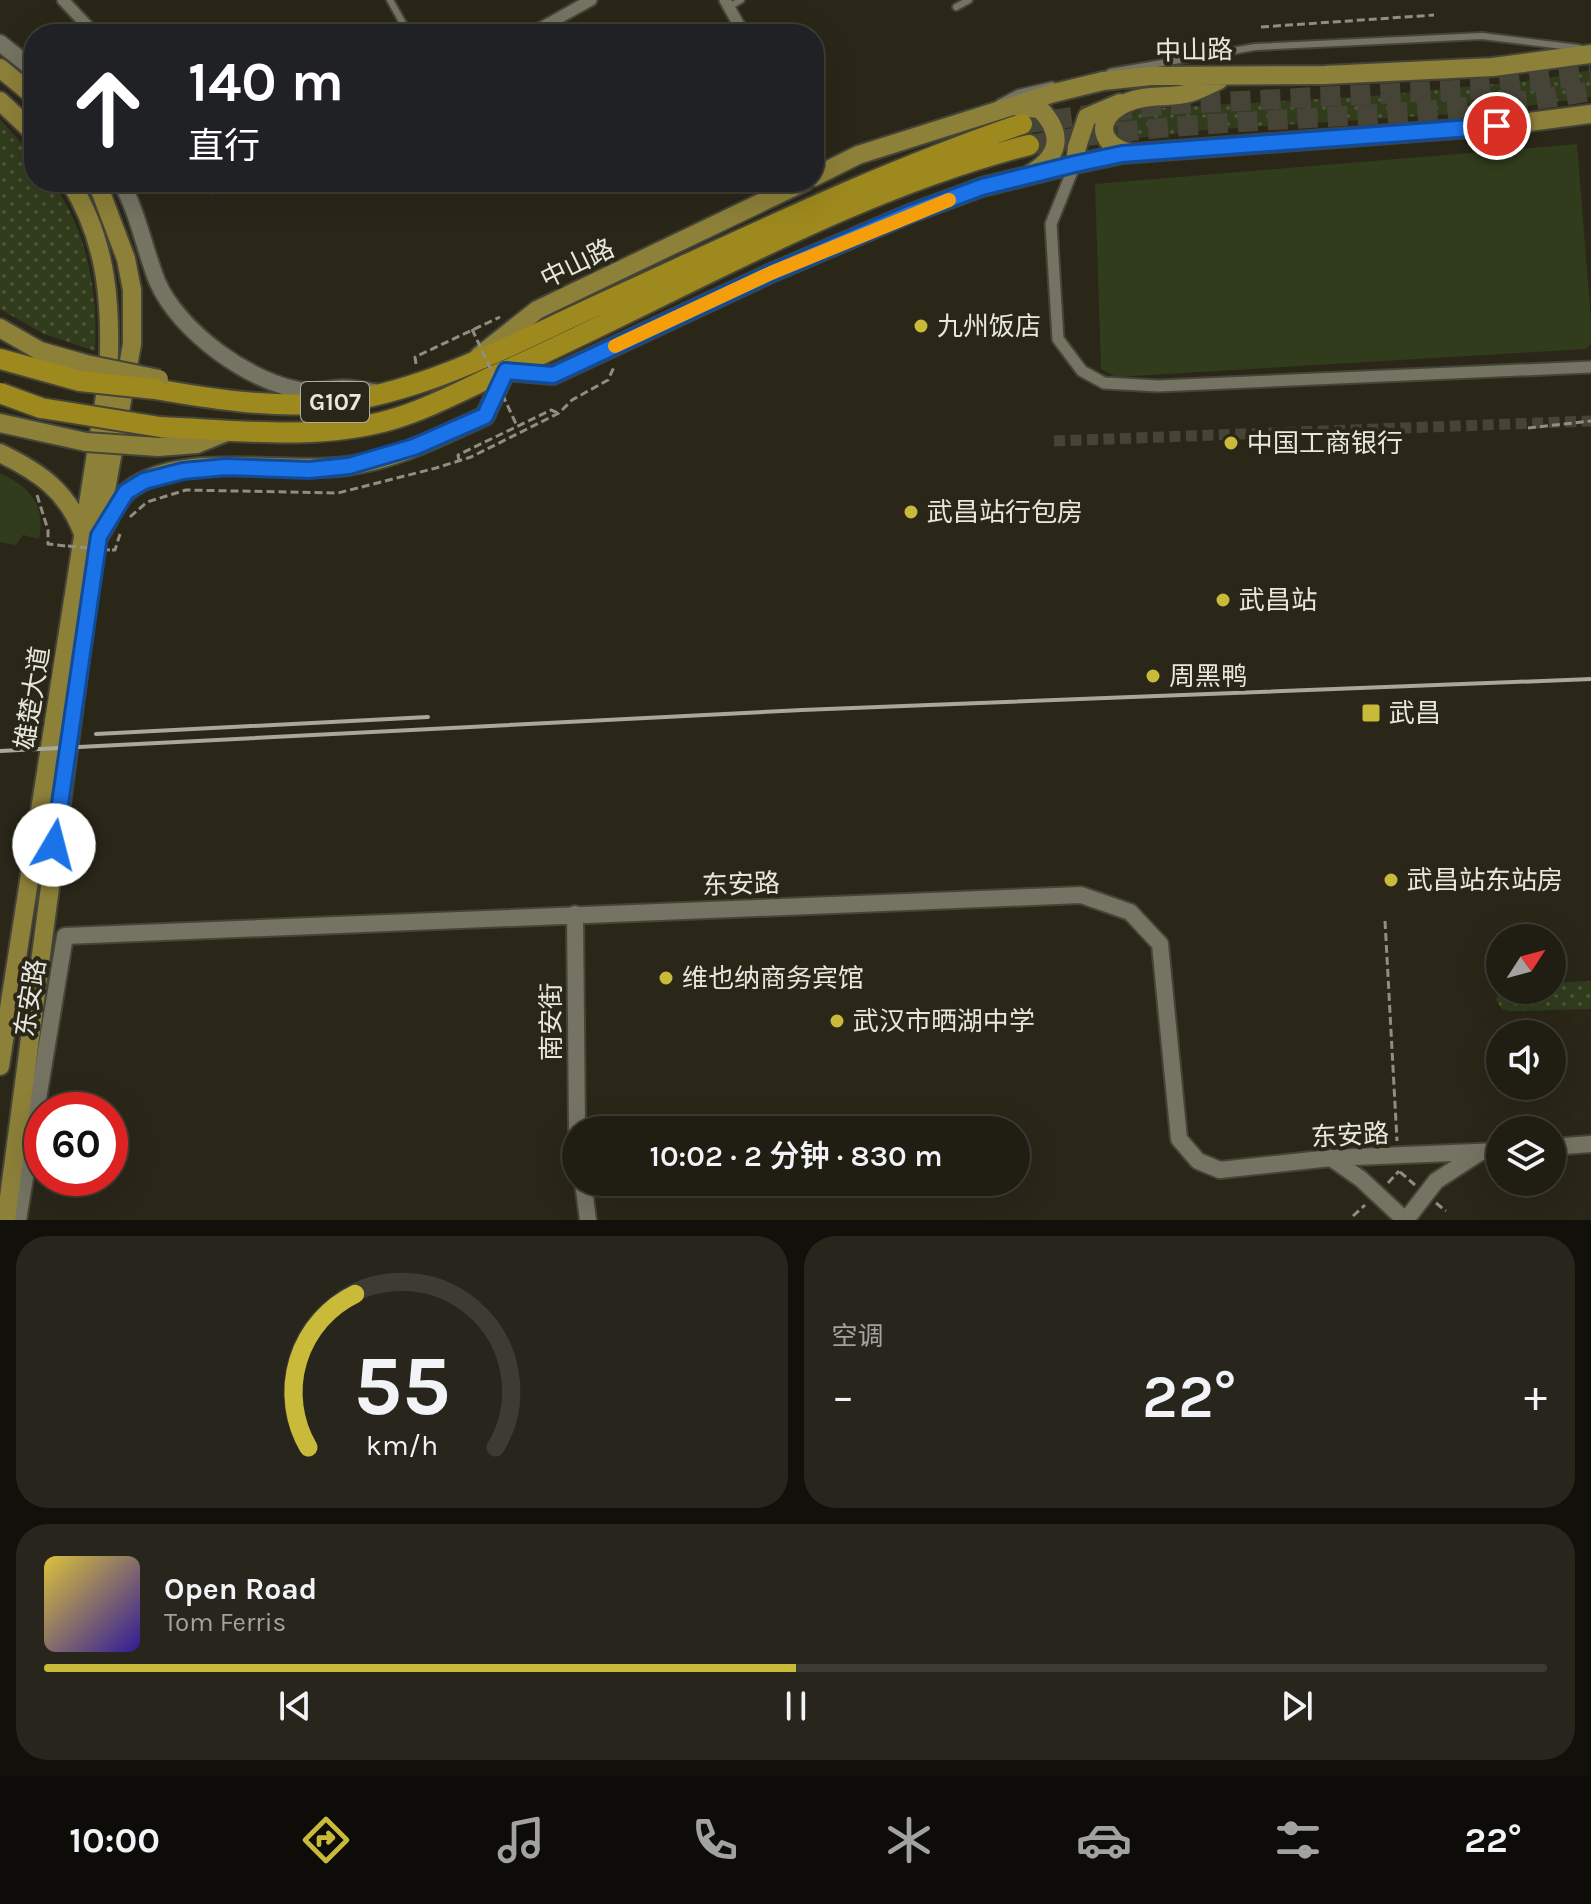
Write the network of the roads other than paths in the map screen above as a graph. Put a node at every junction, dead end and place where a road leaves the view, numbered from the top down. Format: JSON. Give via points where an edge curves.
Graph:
{"nodes":[{"id":1,"x":63,"y":0,"type":"edge"},
{"id":2,"x":390,"y":0,"type":"edge"},
{"id":3,"x":591,"y":0,"type":"edge"},
{"id":4,"x":741,"y":0,"type":"edge"},
{"id":5,"x":969,"y":0,"type":"edge"},
{"id":6,"x":727,"y":3,"type":"edge"},
{"id":7,"x":956,"y":7,"type":"dead end"},
{"id":8,"x":86,"y":24,"type":"edge"},
{"id":9,"x":403,"y":24,"type":"edge"},
{"id":10,"x":548,"y":24,"type":"edge"},
{"id":11,"x":739,"y":24,"type":"edge"},
{"id":12,"x":0,"y":43,"type":"edge"},
{"id":13,"x":1591,"y":51,"type":"edge"},
{"id":14,"x":24,"y":62,"type":"edge"},
{"id":15,"x":0,"y":68,"type":"edge"},
{"id":16,"x":1229,"y":76,"type":"junction"},
{"id":17,"x":24,"y":88,"type":"edge"},
{"id":18,"x":1136,"y":100,"type":"junction"},
{"id":19,"x":0,"y":101,"type":"edge"},
{"id":20,"x":1009,"y":107,"type":"junction"},
{"id":21,"x":1591,"y":114,"type":"edge"},
{"id":22,"x":984,"y":115,"type":"junction"},
{"id":23,"x":24,"y":124,"type":"edge"},
{"id":24,"x":1022,"y":124,"type":"tunnel mouth"},
{"id":25,"x":1029,"y":145,"type":"tunnel mouth"},
{"id":26,"x":1132,"y":154,"type":"junction"},
{"id":27,"x":1075,"y":164,"type":"junction"},
{"id":28,"x":824,"y":170,"type":"edge"},
{"id":29,"x":1024,"y":177,"type":"junction"},
{"id":30,"x":75,"y":192,"type":"edge"},
{"id":31,"x":101,"y":192,"type":"edge"},
{"id":32,"x":127,"y":192,"type":"edge"},
{"id":33,"x":777,"y":192,"type":"edge"},
{"id":34,"x":0,"y":328,"type":"edge"},
{"id":35,"x":0,"y":359,"type":"edge"},
{"id":36,"x":469,"y":364,"type":"junction"},
{"id":37,"x":1591,"y":367,"type":"edge"},
{"id":38,"x":506,"y":371,"type":"junction"},
{"id":39,"x":157,"y":384,"type":"junction"},
{"id":40,"x":0,"y":393,"type":"edge"},
{"id":41,"x":384,"y":393,"type":"junction"},
{"id":42,"x":0,"y":423,"type":"edge"},
{"id":43,"x":159,"y":437,"type":"junction"},
{"id":44,"x":0,"y":453,"type":"edge"},
{"id":45,"x":88,"y":539,"type":"junction"},
{"id":46,"x":575,"y":914,"type":"junction"},
{"id":47,"x":0,"y":1066,"type":"edge"},
{"id":48,"x":577,"y":1116,"type":"edge"},
{"id":49,"x":1591,"y":1144,"type":"edge"},
{"id":50,"x":1566,"y":1146,"type":"edge"},
{"id":51,"x":1486,"y":1152,"type":"edge"},
{"id":52,"x":1480,"y":1153,"type":"junction"},
{"id":53,"x":1331,"y":1158,"type":"junction"},
{"id":54,"x":585,"y":1196,"type":"edge"},
{"id":55,"x":6,"y":1220,"type":"edge"},
{"id":56,"x":18,"y":1220,"type":"edge"},
{"id":57,"x":588,"y":1220,"type":"edge"},
{"id":58,"x":1406,"y":1220,"type":"edge"}],
"edges":[{"from":1,"to":8,"type":"street"},
{"from":2,"to":9,"type":"lane"},
{"from":3,"to":10,"type":"street"},
{"from":4,"to":6,"type":"lane"},
{"from":5,"to":7,"type":"lane"},
{"from":6,"to":11,"type":"street"},
{"from":12,"to":14,"type":"street"},
{"from":13,"to":16,"type":"main road","name":"中山路","via":[[1493,67]]},
{"from":13,"to":22,"type":"lane","via":[[1482,36],[1255,47],[1018,93]]},
{"from":15,"to":17,"type":"main road"},
{"from":16,"to":18,"type":"main road","via":[[1186,94]]},
{"from":16,"to":20,"type":"main road","name":"中山路","via":[[1103,81]]},
{"from":18,"to":26,"type":"main road","via":[[1112,113],[1104,134],[1109,144]]},
{"from":18,"to":27,"type":"main road","via":[[1087,117]]},
{"from":19,"to":23,"type":"main road"},
{"from":20,"to":22,"type":"main road","name":"中山路"},
{"from":20,"to":29,"type":"main road","via":[[1040,109],[1056,131],[1049,158]]},
{"from":21,"to":26,"type":"main road"},
{"from":22,"to":28,"type":"main road","name":"中山路"},
{"from":24,"to":36,"type":"highway","number":"G107","via":[[916,161]]},
{"from":25,"to":38,"type":"highway","number":"G107","via":[[962,164],[829,218]]},
{"from":26,"to":27,"type":"main road"},
{"from":27,"to":29,"type":"main road"},
{"from":27,"to":37,"type":"street","via":[[1051,224],[1058,339],[1082,371],[1104,383],[1158,386]]},
{"from":29,"to":38,"type":"main road","via":[[982,187],[860,235],[553,375]]},
{"from":30,"to":45,"type":"main road","via":[[94,227],[104,264],[111,331]]},
{"from":31,"to":45,"type":"main road","via":[[126,259],[134,321]]},
{"from":32,"to":41,"type":"street","via":[[157,282],[171,307],[214,349],[268,379],[306,391]]},
{"from":33,"to":36,"type":"main road","name":"中山路","via":[[537,310]]},
{"from":34,"to":39,"type":"main road","bridge":true,"via":[[40,351]]},
{"from":35,"to":39,"type":"highway","bridge":true,"via":[[80,381]]},
{"from":36,"to":41,"type":"highway","number":"G107"},
{"from":38,"to":43,"type":"highway","number":"G107","via":[[389,420],[312,432],[230,430]]},
{"from":38,"to":45,"type":"main road","via":[[485,416],[414,447],[349,466],[226,467],[162,474],[126,492]]},
{"from":39,"to":41,"type":"highway","number":"G107","via":[[195,396],[307,405]]},
{"from":40,"to":43,"type":"highway","bridge":true},
{"from":42,"to":43,"type":"main road","bridge":true,"via":[[86,442]]},
{"from":44,"to":45,"type":"main road","via":[[55,487]]},
{"from":45,"to":47,"type":"main road","name":"雄楚大道"},
{"from":45,"to":55,"type":"main road","name":"雄楚大道"},
{"from":46,"to":48,"type":"street","name":"南安街"},
{"from":46,"to":53,"type":"street","name":"东安路","via":[[1081,895],[1130,912],[1160,944],[1179,1139],[1198,1161],[1220,1170]]},
{"from":46,"to":56,"type":"street","name":"东安路","via":[[65,936]]},
{"from":49,"to":50,"type":"street"},
{"from":51,"to":52,"type":"street","name":"东安路"},
{"from":52,"to":53,"type":"street","name":"东安路"},
{"from":52,"to":58,"type":"street","via":[[1436,1181]]},
{"from":53,"to":58,"type":"street"},
{"from":54,"to":57,"type":"street"}]}
